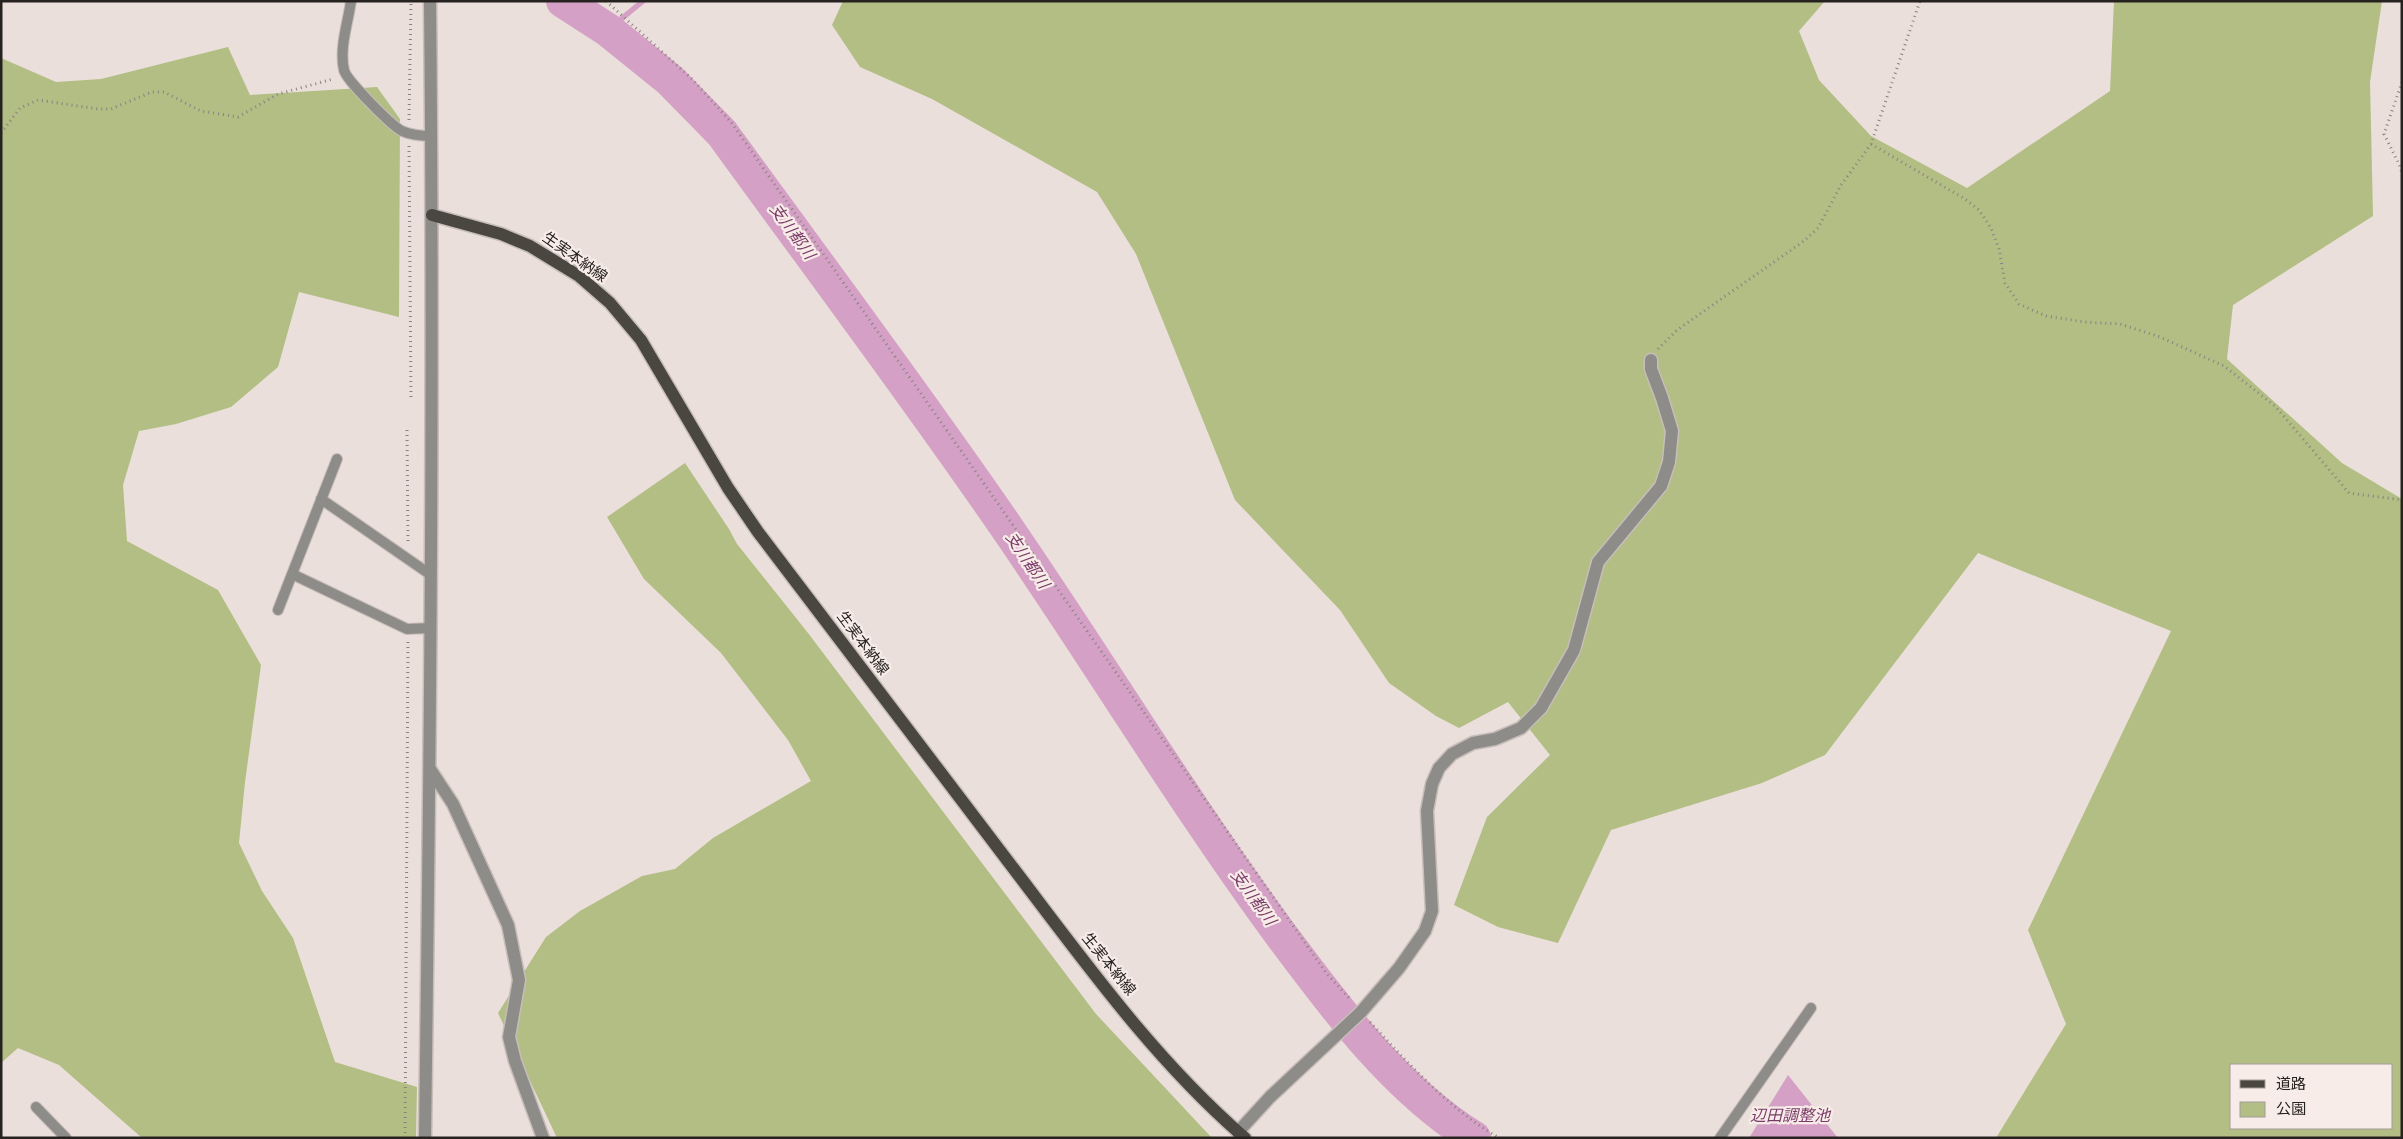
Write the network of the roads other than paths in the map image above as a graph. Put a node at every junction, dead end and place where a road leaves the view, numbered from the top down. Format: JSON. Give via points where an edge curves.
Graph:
{"nodes":[{"id":1,"x":351,"y":1,"type":"edge"},
{"id":2,"x":430,"y":1,"type":"edge"},
{"id":3,"x":432,"y":136,"type":"junction"},
{"id":4,"x":432,"y":215,"type":"junction"},
{"id":5,"x":1651,"y":360,"type":"road end"},
{"id":6,"x":337,"y":459,"type":"dead end"},
{"id":7,"x":321,"y":499,"type":"junction"},
{"id":8,"x":292,"y":574,"type":"junction"},
{"id":9,"x":431,"y":575,"type":"junction"},
{"id":10,"x":278,"y":610,"type":"dead end"},
{"id":11,"x":431,"y":628,"type":"junction"},
{"id":12,"x":430,"y":769,"type":"junction"},
{"id":13,"x":1811,"y":1008,"type":"dead end"},
{"id":14,"x":36,"y":1107,"type":"dead end"},
{"id":15,"x":1241,"y":1135,"type":"edge"},
{"id":16,"x":66,"y":1138,"type":"edge"},
{"id":17,"x":425,"y":1138,"type":"edge"},
{"id":18,"x":543,"y":1138,"type":"edge"},
{"id":19,"x":1720,"y":1138,"type":"edge"}],
"edges":[{"from":1,"to":3,"type":"lane","via":[[342,56],[346,75],[401,130]]},
{"from":2,"to":3,"type":"street"},
{"from":3,"to":4,"type":"street"},
{"from":4,"to":9,"type":"street"},
{"from":4,"to":15,"type":"main road","name":"生実本納線","via":[[502,234],[530,246],[579,276],[610,303],[641,340],[728,488],[764,540],[1086,963],[1160,1052]]},
{"from":5,"to":15,"type":"street","via":[[1651,369],[1672,431],[1669,462],[1661,486],[1598,562],[1574,650],[1541,708],[1521,728],[1495,739],[1472,743],[1452,754],[1439,768],[1427,811],[1432,911],[1425,931],[1399,968],[1359,1014],[1270,1097]]},
{"from":6,"to":7,"type":"lane"},
{"from":7,"to":8,"type":"lane"},
{"from":7,"to":9,"type":"lane"},
{"from":8,"to":10,"type":"lane"},
{"from":8,"to":11,"type":"lane","via":[[406,629]]},
{"from":9,"to":11,"type":"street"},
{"from":11,"to":12,"type":"street"},
{"from":12,"to":17,"type":"street"},
{"from":12,"to":18,"type":"street","via":[[453,804],[508,925],[519,980],[508,1038]]},
{"from":13,"to":19,"type":"lane"},
{"from":14,"to":16,"type":"lane"}]}
